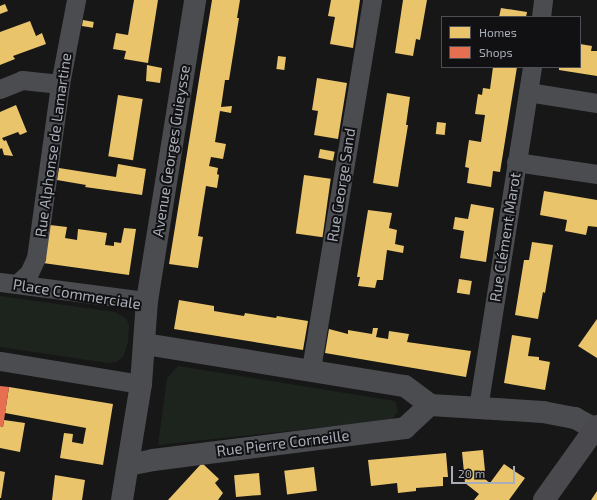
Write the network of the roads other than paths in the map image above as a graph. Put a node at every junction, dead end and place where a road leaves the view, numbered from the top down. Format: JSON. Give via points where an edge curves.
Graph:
{"nodes":[{"id":1,"x":76,"y":0,"type":"edge"},
{"id":2,"x":195,"y":0,"type":"edge"},
{"id":3,"x":372,"y":0,"type":"edge"},
{"id":4,"x":544,"y":0,"type":"edge"},
{"id":5,"x":541,"y":16,"type":"edge"},
{"id":6,"x":532,"y":68,"type":"edge"},
{"id":7,"x":60,"y":84,"type":"junction"},
{"id":8,"x":0,"y":89,"type":"edge"},
{"id":9,"x":528,"y":92,"type":"junction"},
{"id":10,"x":597,"y":103,"type":"edge"},
{"id":11,"x":516,"y":162,"type":"junction"},
{"id":12,"x":597,"y":174,"type":"edge"},
{"id":13,"x":8,"y":283,"type":"edge"},
{"id":14,"x":147,"y":301,"type":"junction"},
{"id":15,"x":145,"y":344,"type":"junction"},
{"id":16,"x":0,"y":361,"type":"edge"},
{"id":17,"x":311,"y":370,"type":"junction"},
{"id":18,"x":141,"y":384,"type":"junction"},
{"id":19,"x":430,"y":405,"type":"junction"},
{"id":20,"x":478,"y":408,"type":"junction"},
{"id":21,"x":596,"y":427,"type":"edge"},
{"id":22,"x":128,"y":465,"type":"junction"},
{"id":23,"x":122,"y":500,"type":"edge"},
{"id":24,"x":544,"y":500,"type":"edge"}],
"edges":[{"from":1,"to":7,"type":"street","name":"Rue Alphonse de Lamartine"},
{"from":2,"to":14,"type":"street","name":"Avenue Georges Guieysse"},
{"from":3,"to":17,"type":"street","name":"Rue George Sand"},
{"from":4,"to":5,"type":"street"},
{"from":6,"to":9,"type":"street","name":"Rue Clément Marot"},
{"from":7,"to":8,"type":"street","via":[[22,80]]},
{"from":7,"to":13,"type":"street","name":"Rue Alphonse de Lamartine","via":[[36,258],[29,274]]},
{"from":9,"to":10,"type":"street"},
{"from":9,"to":11,"type":"street","name":"Rue Clément Marot"},
{"from":11,"to":12,"type":"street"},
{"from":11,"to":20,"type":"street","name":"Rue Clément Marot"},
{"from":13,"to":14,"type":"street","name":"Place Commerciale"},
{"from":14,"to":15,"type":"street","name":"Place Commerciale"},
{"from":15,"to":17,"type":"street"},
{"from":15,"to":18,"type":"street","name":"Place Commerciale"},
{"from":16,"to":18,"type":"street"},
{"from":17,"to":19,"type":"street","via":[[405,386]]},
{"from":18,"to":22,"type":"street"},
{"from":19,"to":20,"type":"street"},
{"from":19,"to":22,"type":"street","name":"Rue Pierre Corneille","via":[[405,428]]},
{"from":20,"to":21,"type":"street","via":[[543,412],[575,418]]},
{"from":21,"to":24,"type":"main road"},
{"from":22,"to":23,"type":"street"}]}
